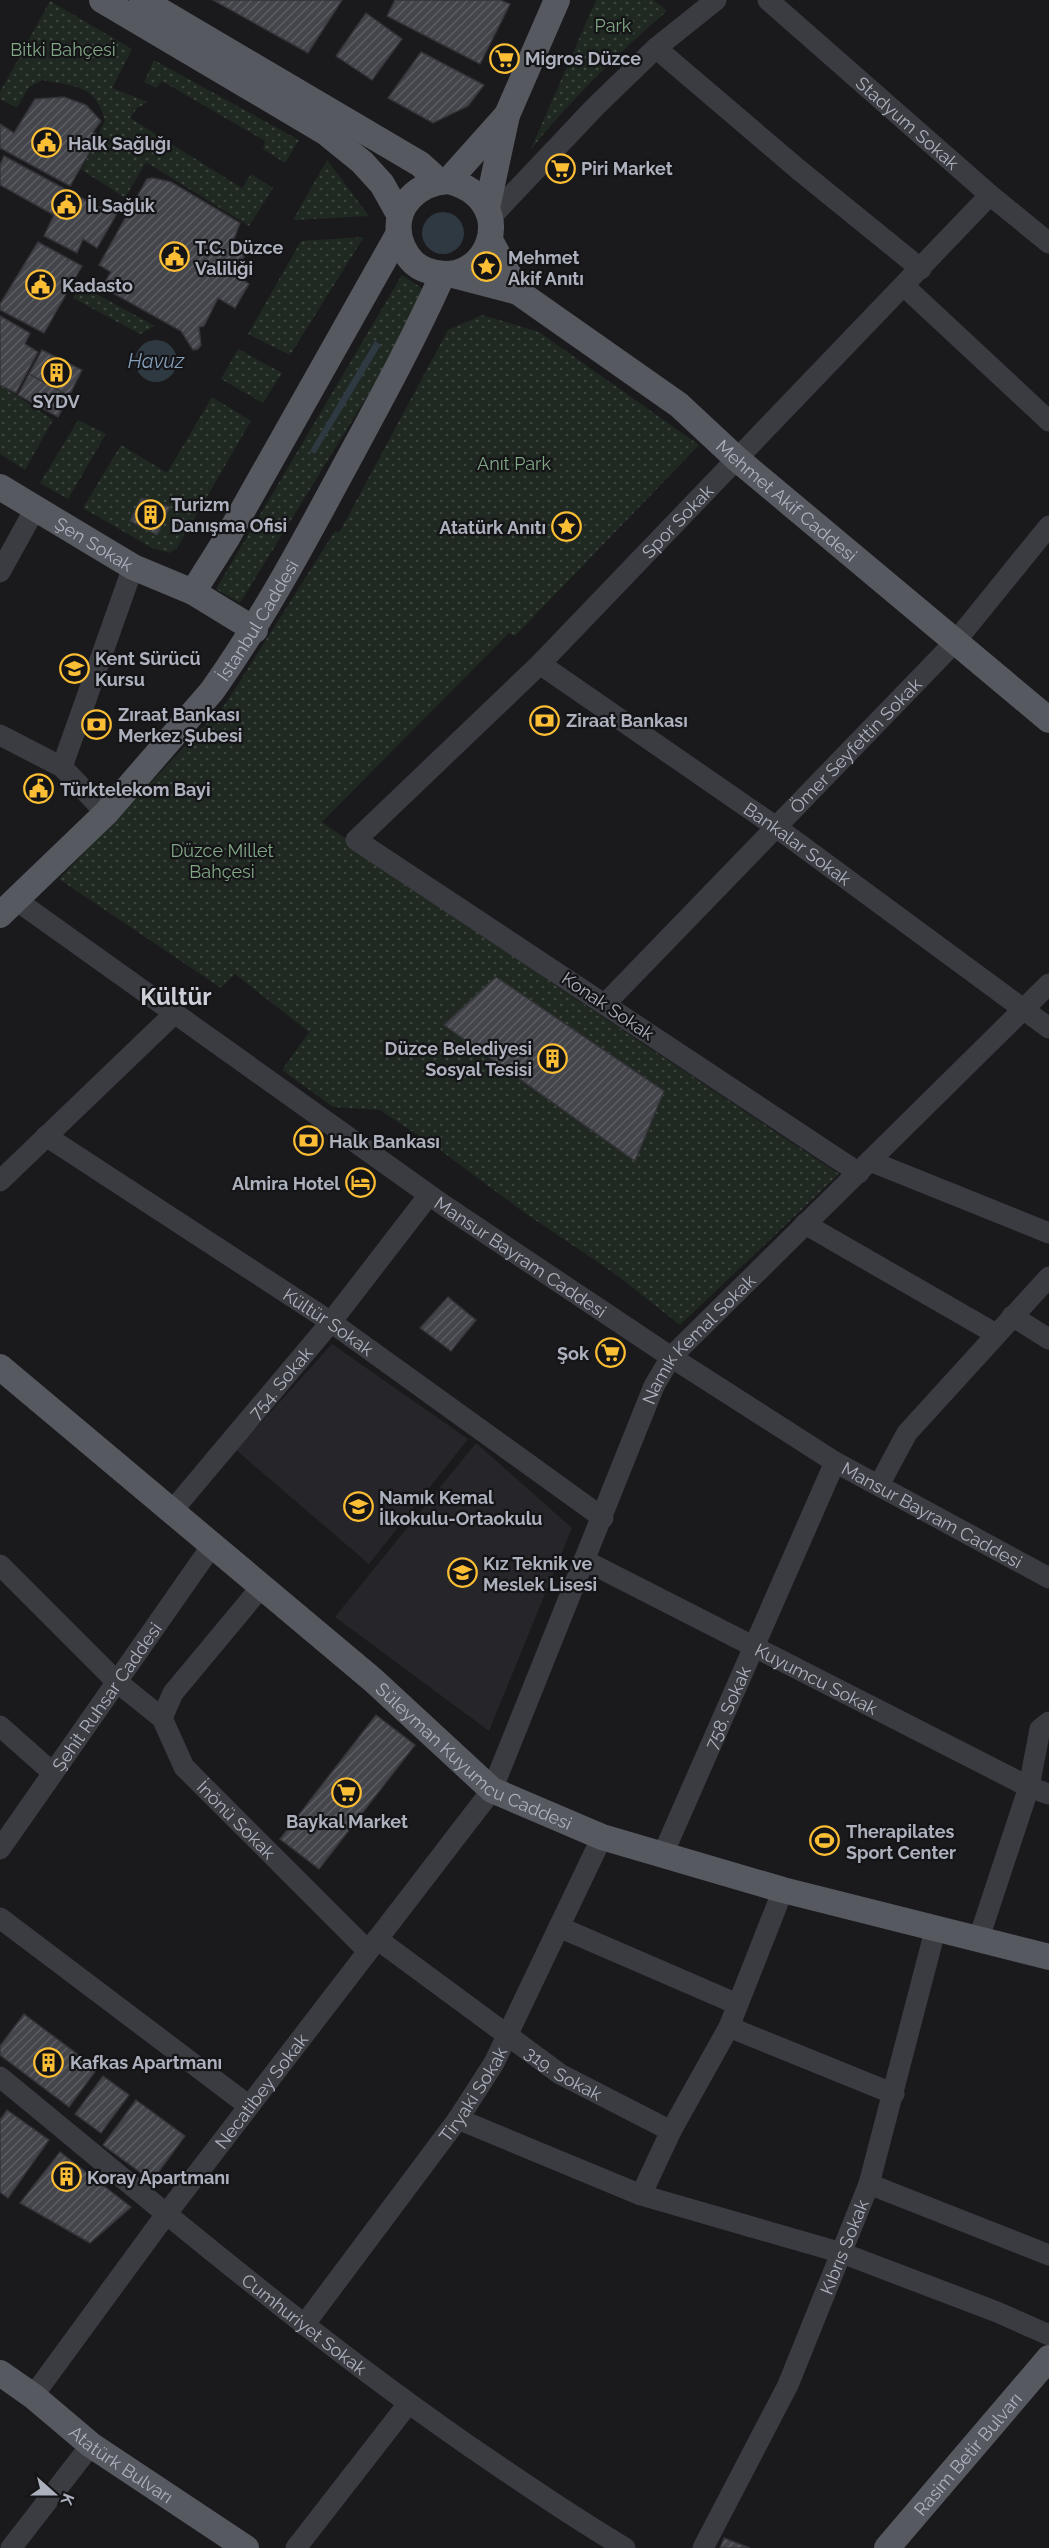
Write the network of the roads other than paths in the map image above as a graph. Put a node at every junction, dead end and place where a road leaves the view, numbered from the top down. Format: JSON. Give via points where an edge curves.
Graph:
{"nodes":[{"id":1,"x":102,"y":0,"type":"edge"},
{"id":2,"x":142,"y":0,"type":"edge"},
{"id":3,"x":557,"y":0,"type":"edge"},
{"id":4,"x":716,"y":0,"type":"edge"},
{"id":5,"x":768,"y":0,"type":"edge"},
{"id":6,"x":656,"y":48,"type":"junction"},
{"id":7,"x":507,"y":115,"type":"junction"},
{"id":8,"x":444,"y":182,"type":"junction"},
{"id":9,"x":990,"y":195,"type":"junction"},
{"id":10,"x":489,"y":222,"type":"junction"},
{"id":11,"x":399,"y":225,"type":"junction"},
{"id":12,"x":1049,"y":243,"type":"edge"},
{"id":13,"x":921,"y":269,"type":"junction"},
{"id":14,"x":446,"y":274,"type":"junction"},
{"id":15,"x":904,"y":286,"type":"junction"},
{"id":16,"x":518,"y":292,"type":"junction"},
{"id":17,"x":1049,"y":421,"type":"edge"},
{"id":18,"x":737,"y":459,"type":"junction"},
{"id":19,"x":0,"y":487,"type":"edge"},
{"id":20,"x":35,"y":508,"type":"junction"},
{"id":21,"x":1049,"y":526,"type":"edge"},
{"id":22,"x":133,"y":567,"type":"junction"},
{"id":23,"x":0,"y":572,"type":"edge"},
{"id":24,"x":193,"y":592,"type":"junction"},
{"id":25,"x":255,"y":630,"type":"junction"},
{"id":26,"x":956,"y":642,"type":"junction"},
{"id":27,"x":540,"y":664,"type":"junction"},
{"id":28,"x":1049,"y":720,"type":"edge"},
{"id":29,"x":0,"y":735,"type":"edge"},
{"id":30,"x":62,"y":767,"type":"junction"},
{"id":31,"x":106,"y":813,"type":"junction"},
{"id":32,"x":776,"y":827,"type":"junction"},
{"id":33,"x":356,"y":840,"type":"joint"},
{"id":34,"x":8,"y":907,"type":"edge"},
{"id":35,"x":1049,"y":984,"type":"edge"},
{"id":36,"x":605,"y":1004,"type":"junction"},
{"id":37,"x":1024,"y":1009,"type":"junction"},
{"id":38,"x":176,"y":1013,"type":"junction"},
{"id":39,"x":1049,"y":1028,"type":"edge"},
{"id":40,"x":46,"y":1136,"type":"junction"},
{"id":41,"x":864,"y":1167,"type":"junction"},
{"id":42,"x":0,"y":1181,"type":"edge"},
{"id":43,"x":429,"y":1195,"type":"junction"},
{"id":44,"x":806,"y":1224,"type":"junction"},
{"id":45,"x":1049,"y":1233,"type":"edge"},
{"id":46,"x":1049,"y":1277,"type":"edge"},
{"id":47,"x":1012,"y":1316,"type":"junction"},
{"id":48,"x":331,"y":1322,"type":"junction"},
{"id":49,"x":996,"y":1334,"type":"junction"},
{"id":50,"x":1049,"y":1338,"type":"edge"},
{"id":51,"x":671,"y":1357,"type":"junction"},
{"id":52,"x":0,"y":1367,"type":"edge"},
{"id":53,"x":836,"y":1462,"type":"junction"},
{"id":54,"x":879,"y":1485,"type":"junction"},
{"id":55,"x":172,"y":1511,"type":"junction"},
{"id":56,"x":603,"y":1518,"type":"junction"},
{"id":57,"x":213,"y":1544,"type":"junction"},
{"id":58,"x":584,"y":1560,"type":"junction"},
{"id":59,"x":0,"y":1565,"type":"edge"},
{"id":60,"x":1049,"y":1578,"type":"edge"},
{"id":61,"x":262,"y":1586,"type":"junction"},
{"id":62,"x":756,"y":1646,"type":"junction"},
{"id":63,"x":117,"y":1682,"type":"junction"},
{"id":64,"x":162,"y":1718,"type":"junction"},
{"id":65,"x":1049,"y":1722,"type":"edge"},
{"id":66,"x":0,"y":1726,"type":"edge"},
{"id":67,"x":53,"y":1773,"type":"junction"},
{"id":68,"x":1029,"y":1787,"type":"junction"},
{"id":69,"x":492,"y":1790,"type":"junction"},
{"id":70,"x":1049,"y":1794,"type":"edge"},
{"id":71,"x":602,"y":1837,"type":"junction"},
{"id":72,"x":0,"y":1849,"type":"edge"},
{"id":73,"x":663,"y":1854,"type":"junction"},
{"id":74,"x":783,"y":1890,"type":"junction"},
{"id":75,"x":0,"y":1918,"type":"edge"},
{"id":76,"x":559,"y":1927,"type":"junction"},
{"id":77,"x":936,"y":1927,"type":"junction"},
{"id":78,"x":979,"y":1938,"type":"junction"},
{"id":79,"x":373,"y":1945,"type":"junction"},
{"id":80,"x":1049,"y":1957,"type":"edge"},
{"id":81,"x":738,"y":2004,"type":"junction"},
{"id":82,"x":729,"y":2027,"type":"junction"},
{"id":83,"x":508,"y":2035,"type":"junction"},
{"id":84,"x":0,"y":2077,"type":"edge"},
{"id":85,"x":894,"y":2094,"type":"junction"},
{"id":86,"x":249,"y":2106,"type":"junction"},
{"id":87,"x":458,"y":2119,"type":"junction"},
{"id":88,"x":671,"y":2131,"type":"junction"},
{"id":89,"x":869,"y":2184,"type":"junction"},
{"id":90,"x":642,"y":2195,"type":"junction"},
{"id":91,"x":167,"y":2213,"type":"junction"},
{"id":92,"x":842,"y":2253,"type":"junction"},
{"id":93,"x":1049,"y":2255,"type":"edge"},
{"id":94,"x":303,"y":2325,"type":"junction"},
{"id":95,"x":1049,"y":2335,"type":"edge"},
{"id":96,"x":1049,"y":2358,"type":"edge"},
{"id":97,"x":2,"y":2380,"type":"edge"},
{"id":98,"x":33,"y":2396,"type":"junction"},
{"id":99,"x":408,"y":2404,"type":"junction"},
{"id":100,"x":91,"y":2445,"type":"junction"},
{"id":101,"x":11,"y":2548,"type":"edge"},
{"id":102,"x":246,"y":2548,"type":"edge"},
{"id":103,"x":296,"y":2548,"type":"edge"},
{"id":104,"x":625,"y":2548,"type":"edge"},
{"id":105,"x":703,"y":2548,"type":"edge"},
{"id":106,"x":887,"y":2548,"type":"edge"}],
"edges":[{"from":1,"to":11,"type":"main road","via":[[325,132],[382,184]]},
{"from":2,"to":8,"type":"main road","via":[[420,164]]},
{"from":3,"to":7,"type":"main road"},
{"from":4,"to":6,"type":"street"},
{"from":5,"to":9,"type":"street","name":"Stadyum Sokak"},
{"from":6,"to":10,"type":"street","via":[[594,107]]},
{"from":6,"to":13,"type":"street"},
{"from":7,"to":8,"type":"main road"},
{"from":7,"to":10,"type":"main road"},
{"from":8,"to":10,"type":"main road","via":[[464,185],[478,195]]},
{"from":8,"to":11,"type":"main road","via":[[432,183],[406,201]]},
{"from":9,"to":12,"type":"street","name":"Stadyum Sokak"},
{"from":9,"to":13,"type":"street","name":"Spor Sokak"},
{"from":10,"to":14,"type":"main road","via":[[480,259],[466,270]]},
{"from":10,"to":16,"type":"main road"},
{"from":11,"to":14,"type":"main road","via":[[402,247],[410,259],[421,268]]},
{"from":11,"to":24,"type":"main road","via":[[227,538]]},
{"from":13,"to":15,"type":"street","name":"Spor Sokak"},
{"from":14,"to":16,"type":"main road"},
{"from":14,"to":25,"type":"main road","name":"İstanbul Caddesi"},
{"from":15,"to":17,"type":"street"},
{"from":15,"to":18,"type":"street","name":"Spor Sokak"},
{"from":16,"to":18,"type":"main road","name":"Mehmet Akif Caddesi","via":[[679,405]]},
{"from":18,"to":26,"type":"main road","name":"Mehmet Akif Caddesi"},
{"from":18,"to":27,"type":"street","name":"Spor Sokak"},
{"from":19,"to":20,"type":"main road","name":"Şen Sokak"},
{"from":20,"to":22,"type":"main road","name":"Şen Sokak"},
{"from":20,"to":23,"type":"street"},
{"from":21,"to":26,"type":"street","name":"Ömer Seyfettin Sokak"},
{"from":22,"to":24,"type":"main road","name":"Şen Sokak"},
{"from":22,"to":30,"type":"street"},
{"from":24,"to":25,"type":"main road","name":"Şen Sokak"},
{"from":25,"to":31,"type":"main road","name":"İstanbul Caddesi","via":[[212,691]]},
{"from":26,"to":28,"type":"main road","name":"Mehmet Akif Caddesi"},
{"from":26,"to":32,"type":"street","name":"Ömer Seyfettin Sokak"},
{"from":27,"to":32,"type":"street","name":"Bankalar Sokak"},
{"from":27,"to":33,"type":"street","name":"Spor Sokak"},
{"from":29,"to":30,"type":"street"},
{"from":30,"to":31,"type":"street"},
{"from":31,"to":34,"type":"main road","name":"İstanbul Caddesi"},
{"from":32,"to":36,"type":"street","name":"Ömer Seyfettin Sokak"},
{"from":32,"to":37,"type":"street","name":"Bankalar Sokak"},
{"from":33,"to":36,"type":"street","name":"Konak Sokak"},
{"from":34,"to":38,"type":"street","name":"Mansur Bayram Caddesi"},
{"from":35,"to":37,"type":"street","name":"Namık Kemal Sokak"},
{"from":36,"to":41,"type":"street","name":"Konak Sokak"},
{"from":37,"to":39,"type":"street","name":"Bankalar Sokak"},
{"from":37,"to":41,"type":"street","name":"Namık Kemal Sokak"},
{"from":38,"to":40,"type":"street"},
{"from":38,"to":43,"type":"street","name":"Mansur Bayram Caddesi"},
{"from":40,"to":42,"type":"street"},
{"from":40,"to":48,"type":"street","name":"Kültür Sokak"},
{"from":41,"to":44,"type":"street","name":"Namık Kemal Sokak"},
{"from":41,"to":45,"type":"street","name":"Konak Sokak"},
{"from":43,"to":48,"type":"street","name":"754. Sokak"},
{"from":43,"to":51,"type":"street","name":"Mansur Bayram Caddesi"},
{"from":44,"to":49,"type":"street"},
{"from":44,"to":51,"type":"street","name":"Namık Kemal Sokak"},
{"from":46,"to":47,"type":"street"},
{"from":47,"to":49,"type":"street"},
{"from":47,"to":50,"type":"street"},
{"from":48,"to":55,"type":"street","name":"754. Sokak"},
{"from":48,"to":56,"type":"street","name":"Kültür Sokak"},
{"from":49,"to":54,"type":"street","via":[[907,1433]]},
{"from":51,"to":53,"type":"street","name":"Mansur Bayram Caddesi"},
{"from":51,"to":56,"type":"street","name":"Namık Kemal Sokak","via":[[654,1386]]},
{"from":52,"to":55,"type":"main road","name":"Süleyman Kuyumcu Caddesi"},
{"from":53,"to":54,"type":"street","name":"Mansur Bayram Caddesi"},
{"from":53,"to":62,"type":"street","name":"758. Sokak"},
{"from":54,"to":60,"type":"street","name":"Mansur Bayram Caddesi"},
{"from":55,"to":57,"type":"main road","name":"Süleyman Kuyumcu Caddesi"},
{"from":56,"to":58,"type":"street","name":"Namık Kemal Sokak"},
{"from":57,"to":61,"type":"main road","name":"Süleyman Kuyumcu Caddesi"},
{"from":57,"to":63,"type":"street","name":"Şehit Ruhsar Caddesi"},
{"from":58,"to":62,"type":"street","name":"Kuyumcu Sokak"},
{"from":58,"to":69,"type":"street","name":"Namık Kemal Sokak"},
{"from":59,"to":63,"type":"street","name":"İnönü Sokak"},
{"from":61,"to":64,"type":"street","via":[[173,1693]]},
{"from":61,"to":69,"type":"main road","name":"Süleyman Kuyumcu Caddesi","via":[[373,1680]]},
{"from":62,"to":68,"type":"street","name":"Kuyumcu Sokak"},
{"from":62,"to":73,"type":"street","name":"758. Sokak"},
{"from":63,"to":64,"type":"street","name":"İnönü Sokak"},
{"from":63,"to":67,"type":"street","name":"Şehit Ruhsar Caddesi"},
{"from":64,"to":79,"type":"street","name":"İnönü Sokak","via":[[184,1767]]},
{"from":65,"to":68,"type":"street","via":[[1040,1729]]},
{"from":66,"to":67,"type":"street"},
{"from":67,"to":72,"type":"street","name":"Şehit Ruhsar Caddesi"},
{"from":68,"to":70,"type":"street","name":"Kuyumcu Sokak"},
{"from":68,"to":78,"type":"street"},
{"from":69,"to":71,"type":"main road","name":"Süleyman Kuyumcu Caddesi"},
{"from":69,"to":79,"type":"street","name":"Necatibey Sokak"},
{"from":71,"to":73,"type":"main road","name":"Süleyman Kuyumcu Caddesi"},
{"from":71,"to":76,"type":"street","name":"Tiryaki Sokak"},
{"from":73,"to":74,"type":"main road","name":"Süleyman Kuyumcu Caddesi"},
{"from":74,"to":77,"type":"main road","name":"Süleyman Kuyumcu Caddesi"},
{"from":74,"to":81,"type":"street"},
{"from":75,"to":86,"type":"street"},
{"from":76,"to":81,"type":"street"},
{"from":76,"to":83,"type":"street","name":"Tiryaki Sokak"},
{"from":77,"to":78,"type":"main road","name":"Süleyman Kuyumcu Caddesi"},
{"from":77,"to":85,"type":"street","name":"Kıbrıs Sokak"},
{"from":78,"to":80,"type":"main road","name":"Süleyman Kuyumcu Caddesi"},
{"from":79,"to":83,"type":"street","name":"319. Sokak"},
{"from":79,"to":86,"type":"street","name":"Necatibey Sokak"},
{"from":81,"to":82,"type":"street"},
{"from":82,"to":85,"type":"street"},
{"from":82,"to":88,"type":"street"},
{"from":83,"to":87,"type":"street","name":"Tiryaki Sokak"},
{"from":83,"to":88,"type":"street","name":"319. Sokak","via":[[560,2074]]},
{"from":84,"to":91,"type":"street","name":"Cumhuriyet Sokak"},
{"from":85,"to":89,"type":"street","name":"Kıbrıs Sokak"},
{"from":86,"to":91,"type":"street","name":"Necatibey Sokak"},
{"from":87,"to":90,"type":"street"},
{"from":87,"to":94,"type":"street","name":"Tiryaki Sokak"},
{"from":88,"to":90,"type":"street"},
{"from":89,"to":92,"type":"street","name":"Kıbrıs Sokak"},
{"from":89,"to":93,"type":"street"},
{"from":90,"to":92,"type":"street"},
{"from":91,"to":94,"type":"street","name":"Cumhuriyet Sokak"},
{"from":91,"to":98,"type":"street","name":"Necatibey Sokak"},
{"from":92,"to":95,"type":"street"},
{"from":92,"to":105,"type":"street","name":"Kıbrıs Sokak","via":[[788,2385]]},
{"from":94,"to":99,"type":"street","name":"Cumhuriyet Sokak"},
{"from":96,"to":106,"type":"main road","name":"Rasim Betir Bulvarı"},
{"from":97,"to":98,"type":"main road","name":"Atatürk Bulvarı"},
{"from":98,"to":100,"type":"main road","name":"Atatürk Bulvarı"},
{"from":99,"to":103,"type":"street"},
{"from":99,"to":104,"type":"street","name":"Cumhuriyet Sokak","via":[[586,2526]]},
{"from":100,"to":101,"type":"street"},
{"from":100,"to":102,"type":"main road","name":"Atatürk Bulvarı"}]}
